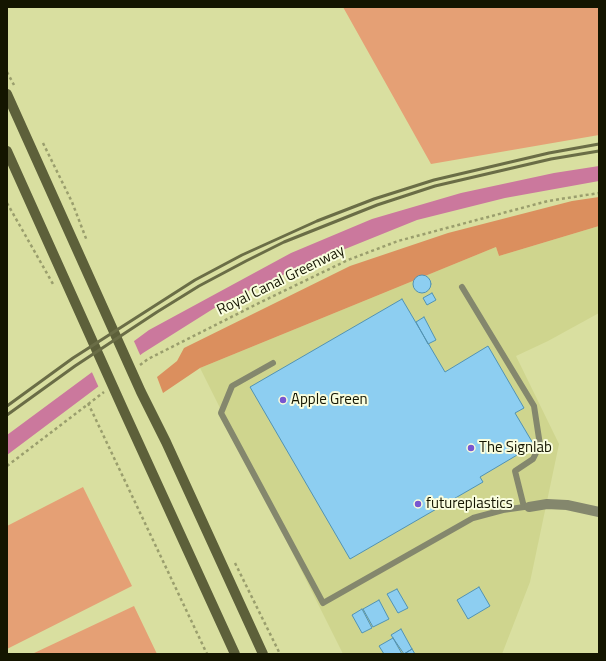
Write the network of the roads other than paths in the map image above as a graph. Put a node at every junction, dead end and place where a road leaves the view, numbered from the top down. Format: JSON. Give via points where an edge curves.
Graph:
{"nodes":[{"id":1,"x":7,"y":94,"type":"edge"},
{"id":2,"x":7,"y":151,"type":"edge"},
{"id":3,"x":462,"y":287,"type":"dead end"},
{"id":4,"x":273,"y":363,"type":"dead end"},
{"id":5,"x":527,"y":507,"type":"junction"},
{"id":6,"x":599,"y":512,"type":"edge"},
{"id":7,"x":235,"y":654,"type":"edge"},
{"id":8,"x":263,"y":654,"type":"edge"}],
"edges":[{"from":1,"to":8,"type":"main road","via":[[141,392]]},
{"from":2,"to":7,"type":"main road"},
{"from":3,"to":5,"type":"lane","via":[[534,406],[540,445],[533,459],[516,471]]},
{"from":4,"to":5,"type":"lane","via":[[232,386],[221,413],[323,603],[473,518]]},
{"from":5,"to":6,"type":"street","via":[[546,504],[567,505]]}]}
